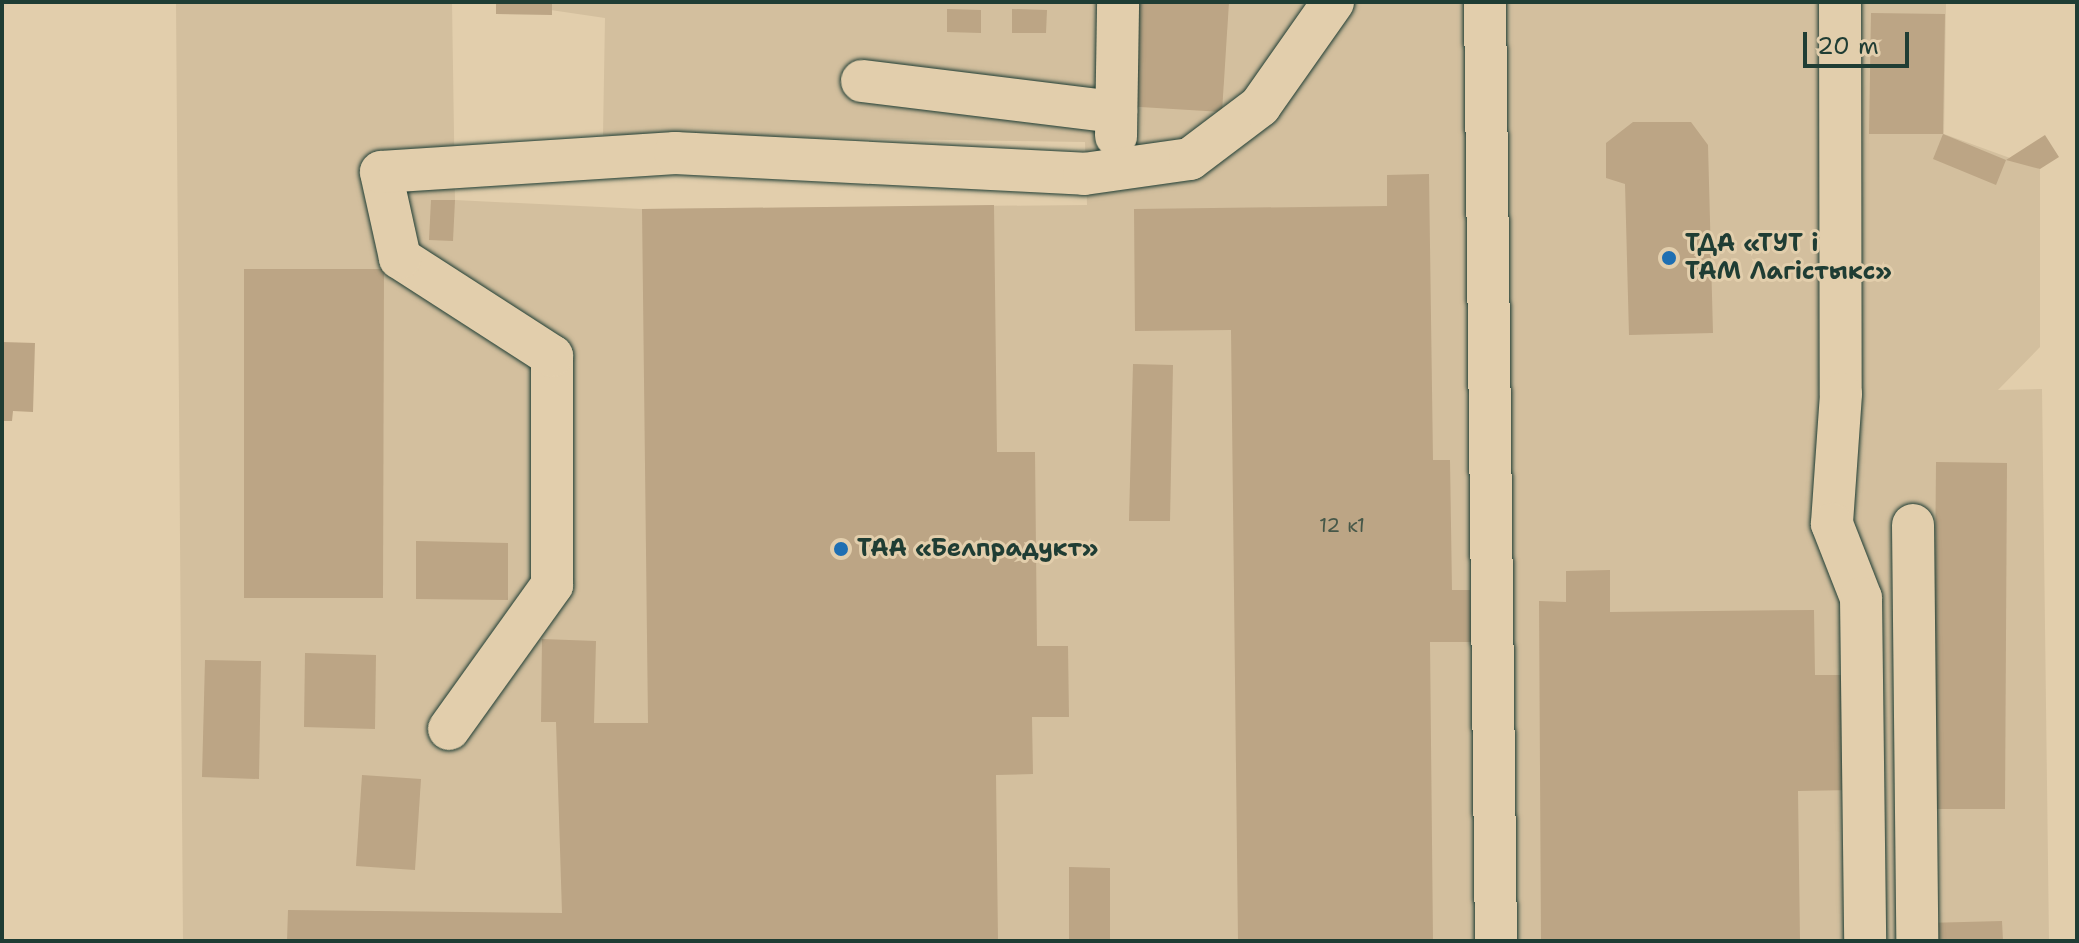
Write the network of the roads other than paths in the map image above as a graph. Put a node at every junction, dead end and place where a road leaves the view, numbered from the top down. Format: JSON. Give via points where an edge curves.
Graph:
{"nodes":[{"id":1,"x":1118,"y":2,"type":"edge"},
{"id":2,"x":1333,"y":2,"type":"edge"},
{"id":3,"x":1485,"y":2,"type":"edge"},
{"id":4,"x":1840,"y":2,"type":"edge"},
{"id":5,"x":862,"y":81,"type":"dead end"},
{"id":6,"x":1116,"y":112,"type":"junction"},
{"id":7,"x":1115,"y":169,"type":"junction"},
{"id":8,"x":1913,"y":525,"type":"dead end"},
{"id":9,"x":449,"y":729,"type":"dead end"},
{"id":10,"x":1496,"y":941,"type":"edge"},
{"id":11,"x":1865,"y":941,"type":"edge"},
{"id":12,"x":1917,"y":941,"type":"edge"}],
"edges":[{"from":1,"to":6,"type":"lane"},
{"from":2,"to":7,"type":"lane","via":[[1260,106],[1190,159]]},
{"from":3,"to":10,"type":"lane"},
{"from":4,"to":11,"type":"lane","via":[[1841,394],[1832,524],[1861,598]]},
{"from":5,"to":6,"type":"lane"},
{"from":6,"to":7,"type":"lane"},
{"from":7,"to":9,"type":"lane","via":[[1084,174],[675,153],[381,172],[400,258],[552,356],[552,585]]},
{"from":8,"to":12,"type":"lane"}]}
